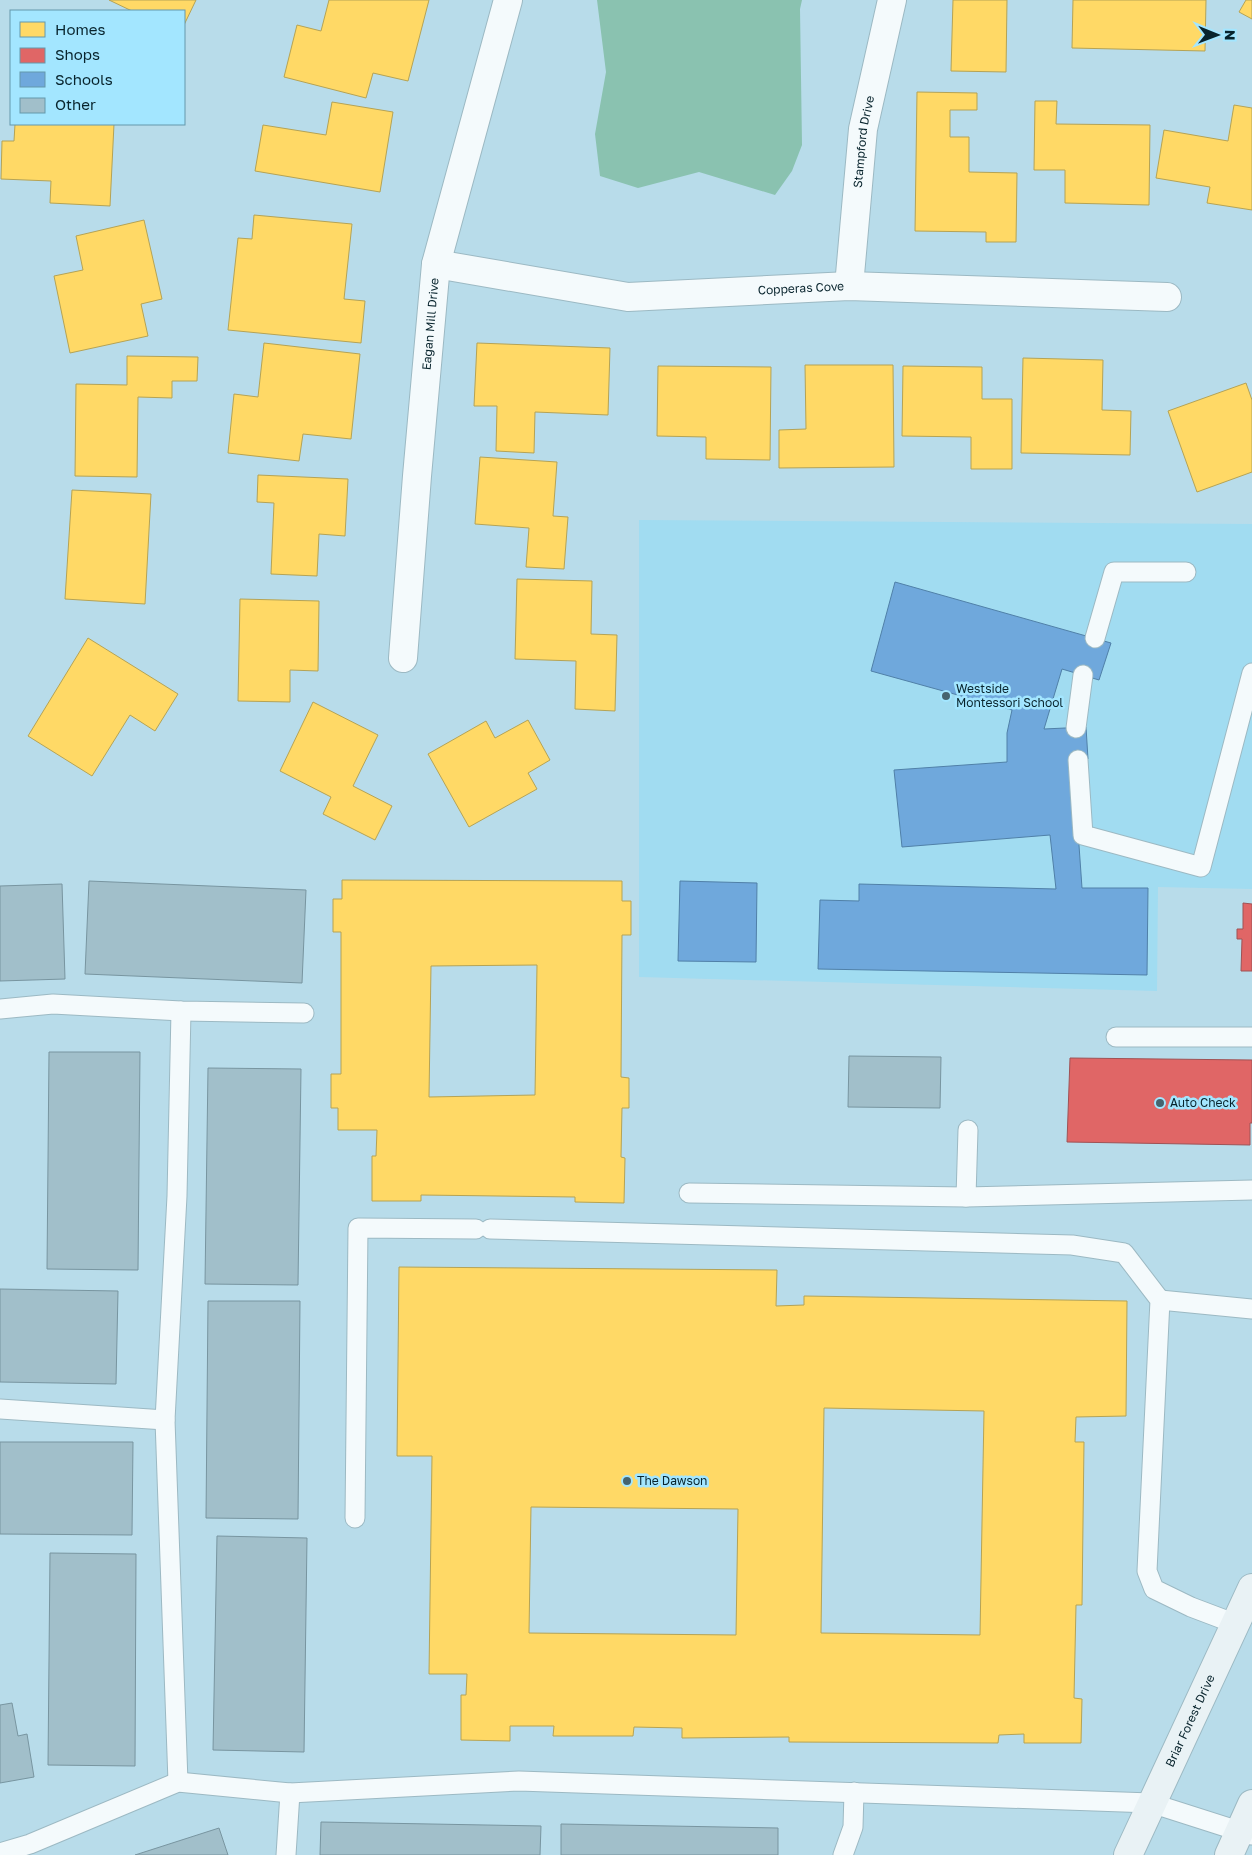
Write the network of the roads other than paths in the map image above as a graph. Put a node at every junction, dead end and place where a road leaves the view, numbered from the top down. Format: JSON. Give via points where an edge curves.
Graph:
{"nodes":[{"id":1,"x":508,"y":0,"type":"edge"},
{"id":2,"x":892,"y":0,"type":"edge"},
{"id":3,"x":436,"y":264,"type":"junction"},
{"id":4,"x":849,"y":286,"type":"junction"},
{"id":5,"x":1167,"y":297,"type":"dead end"},
{"id":6,"x":1186,"y":572,"type":"dead end"},
{"id":7,"x":1096,"y":638,"type":"dead end"},
{"id":8,"x":404,"y":658,"type":"dead end"},
{"id":9,"x":1252,"y":673,"type":"edge"},
{"id":10,"x":1083,"y":675,"type":"dead end"},
{"id":11,"x":1076,"y":728,"type":"dead end"},
{"id":12,"x":1078,"y":760,"type":"dead end"},
{"id":13,"x":0,"y":1009,"type":"edge"},
{"id":14,"x":180,"y":1011,"type":"junction"},
{"id":15,"x":304,"y":1013,"type":"dead end"},
{"id":16,"x":1116,"y":1037,"type":"dead end"},
{"id":17,"x":1252,"y":1037,"type":"edge"},
{"id":18,"x":968,"y":1130,"type":"dead end"},
{"id":19,"x":1252,"y":1190,"type":"edge"},
{"id":20,"x":690,"y":1192,"type":"dead end"},
{"id":21,"x":966,"y":1197,"type":"junction"},
{"id":22,"x":1160,"y":1300,"type":"junction"},
{"id":23,"x":1252,"y":1309,"type":"edge"},
{"id":24,"x":0,"y":1409,"type":"edge"},
{"id":25,"x":165,"y":1420,"type":"junction"},
{"id":26,"x":355,"y":1518,"type":"dead end"},
{"id":27,"x":1252,"y":1588,"type":"edge"},
{"id":28,"x":1236,"y":1624,"type":"junction"},
{"id":29,"x":178,"y":1782,"type":"junction"},
{"id":30,"x":854,"y":1792,"type":"junction"},
{"id":31,"x":290,"y":1793,"type":"junction"},
{"id":32,"x":1151,"y":1803,"type":"junction"},
{"id":33,"x":1252,"y":1804,"type":"edge"},
{"id":34,"x":1247,"y":1833,"type":"edge"},
{"id":35,"x":0,"y":1853,"type":"edge"},
{"id":36,"x":286,"y":1855,"type":"edge"},
{"id":37,"x":843,"y":1855,"type":"edge"},
{"id":38,"x":1128,"y":1855,"type":"edge"},
{"id":39,"x":1229,"y":1855,"type":"edge"}],
"edges":[{"from":1,"to":3,"type":"street","name":"Eagan Mill Drive"},
{"from":2,"to":4,"type":"street","name":"Stampford Drive","via":[[863,129]]},
{"from":3,"to":4,"type":"street","name":"Copperas Cove","via":[[628,297]]},
{"from":3,"to":8,"type":"street","name":"Eagan Mill Drive"},
{"from":4,"to":5,"type":"street","name":"Copperas Cove"},
{"from":6,"to":7,"type":"lane","via":[[1114,572]]},
{"from":9,"to":12,"type":"lane","via":[[1201,866],[1083,835]]},
{"from":10,"to":11,"type":"lane"},
{"from":13,"to":14,"type":"lane","via":[[54,1004]]},
{"from":14,"to":15,"type":"lane"},
{"from":14,"to":25,"type":"lane","via":[[177,1196]]},
{"from":16,"to":17,"type":"lane"},
{"from":18,"to":21,"type":"lane"},
{"from":19,"to":21,"type":"lane"},
{"from":20,"to":21,"type":"lane"},
{"from":22,"to":23,"type":"lane"},
{"from":22,"to":26,"type":"lane","via":[[1124,1253],[1072,1245],[358,1228]]},
{"from":22,"to":28,"type":"lane","via":[[1148,1571],[1154,1589]]},
{"from":24,"to":25,"type":"lane"},
{"from":25,"to":29,"type":"lane"},
{"from":27,"to":28,"type":"main road","name":"Briar Forest Drive"},
{"from":28,"to":32,"type":"main road","name":"Briar Forest Drive"},
{"from":29,"to":31,"type":"lane"},
{"from":29,"to":35,"type":"lane","via":[[30,1844]]},
{"from":30,"to":31,"type":"lane","via":[[519,1781]]},
{"from":30,"to":32,"type":"lane"},
{"from":30,"to":37,"type":"lane","via":[[853,1826]]},
{"from":31,"to":36,"type":"lane"},
{"from":32,"to":34,"type":"lane"},
{"from":32,"to":38,"type":"main road","name":"Briar Forest Drive"},
{"from":33,"to":34,"type":"main road"},
{"from":34,"to":39,"type":"main road"}]}
